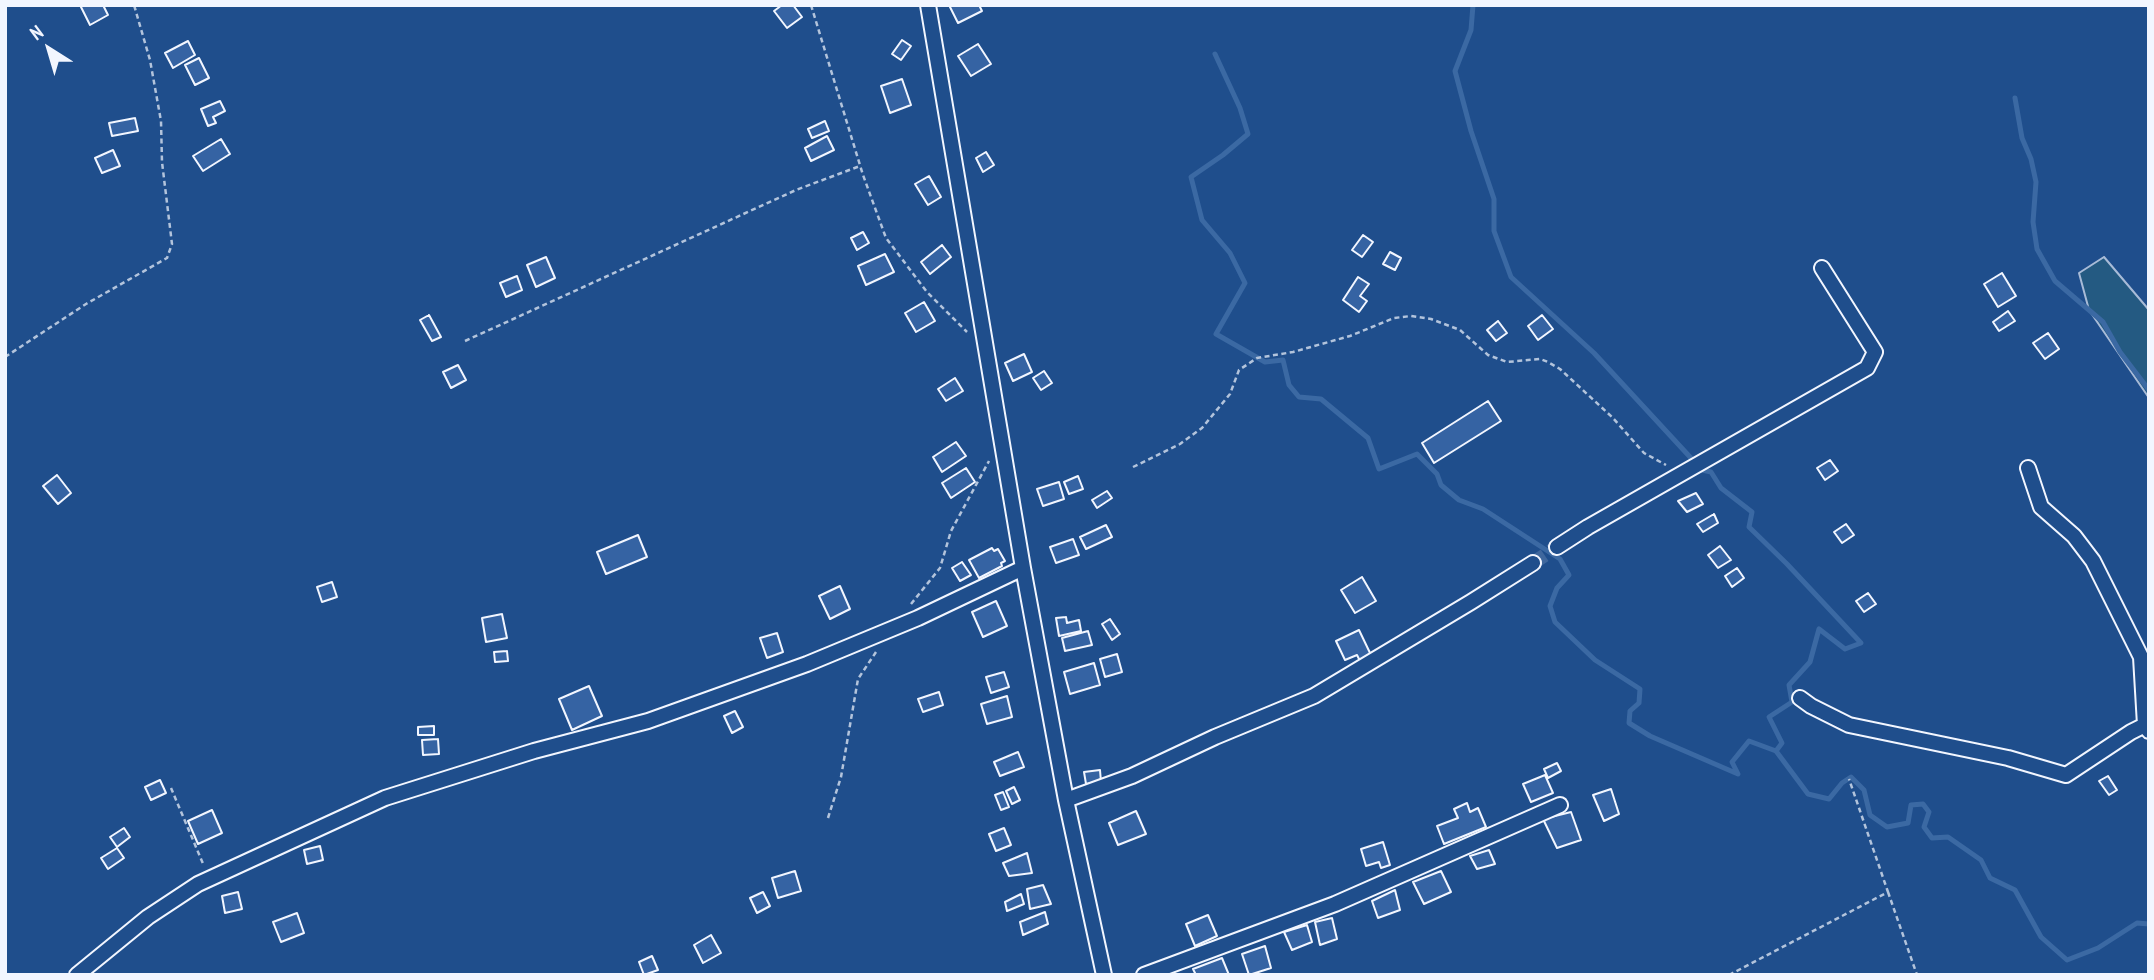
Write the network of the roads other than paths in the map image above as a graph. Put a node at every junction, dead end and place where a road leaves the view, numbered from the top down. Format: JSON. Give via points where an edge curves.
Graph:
{"nodes":[{"id":1,"x":928,"y":5,"type":"edge"},
{"id":2,"x":1822,"y":268,"type":"dead end"},
{"id":3,"x":2028,"y":468,"type":"dead end"},
{"id":4,"x":1557,"y":547,"type":"tunnel mouth"},
{"id":5,"x":1533,"y":563,"type":"tunnel mouth"},
{"id":6,"x":1023,"y":568,"type":"junction"},
{"id":7,"x":1800,"y":698,"type":"dead end"},
{"id":8,"x":2147,"y":726,"type":"edge"},
{"id":9,"x":1066,"y":800,"type":"junction"},
{"id":10,"x":1560,"y":805,"type":"dead end"},
{"id":11,"x":77,"y":975,"type":"edge"},
{"id":12,"x":1104,"y":975,"type":"edge"},
{"id":13,"x":1144,"y":975,"type":"edge"}],
"edges":[{"from":1,"to":6,"type":"street"},
{"from":2,"to":4,"type":"street","via":[[1875,352],[1867,368]]},
{"from":3,"to":8,"type":"street","via":[[2041,507],[2074,536],[2093,561],[2141,657]]},
{"from":5,"to":9,"type":"street","via":[[1314,696]]},
{"from":6,"to":9,"type":"street"},
{"from":6,"to":11,"type":"street","via":[[807,664],[648,721],[385,798],[198,884],[148,917]]},
{"from":7,"to":8,"type":"street","via":[[1849,725],[2008,758],[2066,775]]},
{"from":9,"to":12,"type":"street"},
{"from":10,"to":13,"type":"street","via":[[1335,904]]}]}
